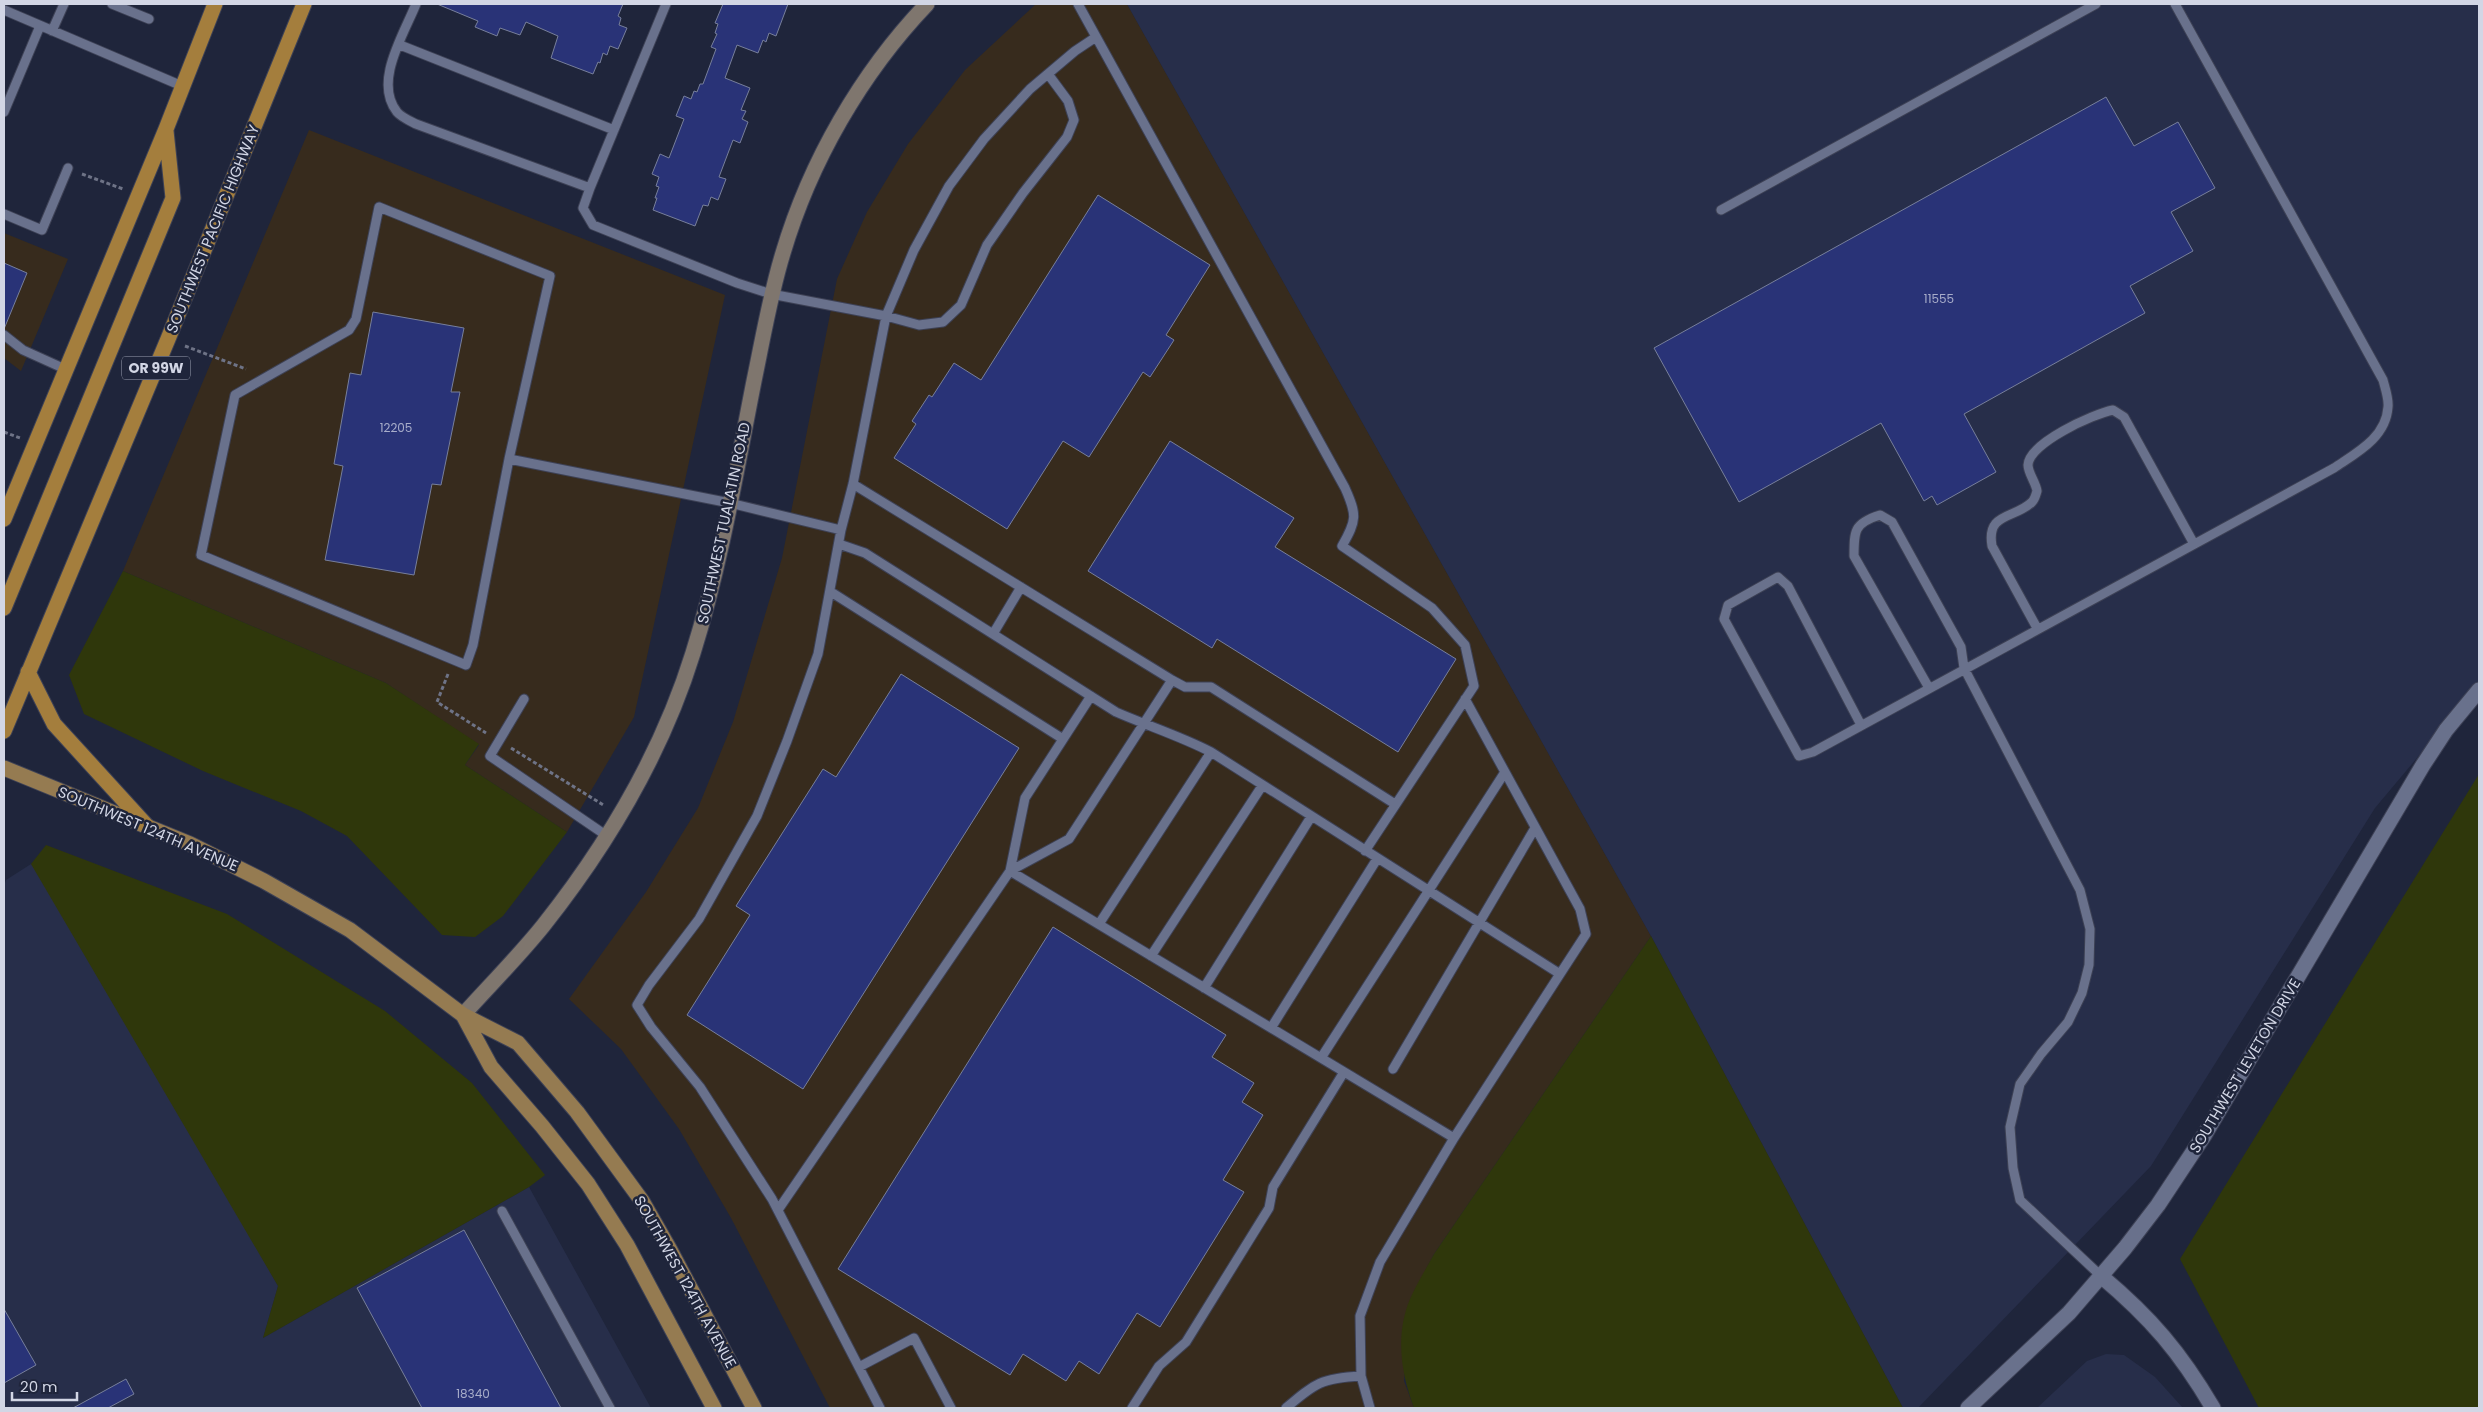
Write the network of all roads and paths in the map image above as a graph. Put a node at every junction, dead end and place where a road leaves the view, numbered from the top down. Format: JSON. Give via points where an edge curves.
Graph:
{"nodes":[{"id":1,"x":64,"y":4,"type":"edge"},
{"id":2,"x":112,"y":4,"type":"edge"},
{"id":3,"x":215,"y":4,"type":"edge"},
{"id":4,"x":304,"y":4,"type":"edge"},
{"id":5,"x":416,"y":4,"type":"edge"},
{"id":6,"x":666,"y":4,"type":"edge"},
{"id":7,"x":927,"y":4,"type":"edge"},
{"id":8,"x":1078,"y":4,"type":"edge"},
{"id":9,"x":2096,"y":4,"type":"edge"},
{"id":10,"x":2175,"y":4,"type":"edge"},
{"id":11,"x":4,"y":10,"type":"edge"},
{"id":12,"x":149,"y":19,"type":"dead end"},
{"id":13,"x":40,"y":26,"type":"junction"},
{"id":14,"x":52,"y":31,"type":"junction"},
{"id":15,"x":1096,"y":37,"type":"junction"},
{"id":16,"x":400,"y":44,"type":"junction"},
{"id":17,"x":1048,"y":74,"type":"junction"},
{"id":18,"x":182,"y":86,"type":"junction"},
{"id":19,"x":4,"y":112,"type":"edge"},
{"id":20,"x":166,"y":129,"type":"junction"},
{"id":21,"x":614,"y":130,"type":"junction"},
{"id":22,"x":68,"y":168,"type":"joint"},
{"id":23,"x":590,"y":188,"type":"junction"},
{"id":24,"x":138,"y":195,"type":"junction"},
{"id":25,"x":1722,"y":210,"type":"dead end"},
{"id":26,"x":4,"y":214,"type":"edge"},
{"id":27,"x":771,"y":294,"type":"junction"},
{"id":28,"x":886,"y":316,"type":"junction"},
{"id":29,"x":4,"y":335,"type":"edge"},
{"id":30,"x":168,"y":339,"type":"junction"},
{"id":31,"x":64,"y":368,"type":"junction"},
{"id":32,"x":263,"y":379,"type":"junction"},
{"id":33,"x":509,"y":459,"type":"junction"},
{"id":34,"x":853,"y":484,"type":"junction"},
{"id":35,"x":730,"y":503,"type":"junction"},
{"id":36,"x":5,"y":512,"type":"edge"},
{"id":37,"x":841,"y":530,"type":"junction"},
{"id":38,"x":839,"y":544,"type":"junction"},
{"id":39,"x":2194,"y":544,"type":"junction"},
{"id":40,"x":1021,"y":587,"type":"junction"},
{"id":41,"x":831,"y":592,"type":"junction"},
{"id":42,"x":4,"y":608,"type":"edge"},
{"id":43,"x":2037,"y":628,"type":"junction"},
{"id":44,"x":993,"y":634,"type":"junction"},
{"id":45,"x":1964,"y":668,"type":"junction"},
{"id":46,"x":28,"y":672,"type":"junction"},
{"id":47,"x":1172,"y":680,"type":"junction"},
{"id":48,"x":1929,"y":688,"type":"junction"},
{"id":49,"x":2479,"y":690,"type":"edge"},
{"id":50,"x":1091,"y":696,"type":"junction"},
{"id":51,"x":524,"y":699,"type":"dead end"},
{"id":52,"x":1465,"y":699,"type":"junction"},
{"id":53,"x":1144,"y":724,"type":"junction"},
{"id":54,"x":1861,"y":725,"type":"junction"},
{"id":55,"x":4,"y":731,"type":"edge"},
{"id":56,"x":1064,"y":738,"type":"junction"},
{"id":57,"x":1211,"y":752,"type":"junction"},
{"id":58,"x":4,"y":768,"type":"edge"},
{"id":59,"x":1505,"y":772,"type":"junction"},
{"id":60,"x":1262,"y":786,"type":"junction"},
{"id":61,"x":1395,"y":804,"type":"junction"},
{"id":62,"x":1311,"y":817,"type":"junction"},
{"id":63,"x":147,"y":826,"type":"junction"},
{"id":64,"x":1536,"y":828,"type":"junction"},
{"id":65,"x":607,"y":836,"type":"junction"},
{"id":66,"x":1365,"y":851,"type":"junction"},
{"id":67,"x":1377,"y":859,"type":"junction"},
{"id":68,"x":1010,"y":871,"type":"junction"},
{"id":69,"x":1428,"y":891,"type":"junction"},
{"id":70,"x":1480,"y":923,"type":"junction"},
{"id":71,"x":1099,"y":924,"type":"junction"},
{"id":72,"x":1151,"y":956,"type":"junction"},
{"id":73,"x":1560,"y":974,"type":"junction"},
{"id":74,"x":1204,"y":988,"type":"junction"},
{"id":75,"x":463,"y":1015,"type":"junction"},
{"id":76,"x":1271,"y":1028,"type":"junction"},
{"id":77,"x":1321,"y":1058,"type":"junction"},
{"id":78,"x":1393,"y":1069,"type":"dead end"},
{"id":79,"x":1344,"y":1072,"type":"junction"},
{"id":80,"x":1454,"y":1138,"type":"junction"},
{"id":81,"x":778,"y":1210,"type":"junction"},
{"id":82,"x":502,"y":1211,"type":"dead end"},
{"id":83,"x":2101,"y":1276,"type":"junction"},
{"id":84,"x":859,"y":1367,"type":"junction"},
{"id":85,"x":1361,"y":1376,"type":"junction"},
{"id":86,"x":610,"y":1408,"type":"edge"},
{"id":87,"x":714,"y":1408,"type":"edge"},
{"id":88,"x":754,"y":1408,"type":"edge"},
{"id":89,"x":880,"y":1408,"type":"edge"},
{"id":90,"x":951,"y":1408,"type":"edge"},
{"id":91,"x":1132,"y":1408,"type":"edge"},
{"id":92,"x":1286,"y":1408,"type":"edge"},
{"id":93,"x":1370,"y":1408,"type":"edge"},
{"id":94,"x":1968,"y":1408,"type":"edge"},
{"id":95,"x":2213,"y":1408,"type":"edge"}],
"edges":[{"from":1,"to":14,"type":"lane"},
{"from":2,"to":12,"type":"lane"},
{"from":3,"to":18,"type":"highway"},
{"from":4,"to":30,"type":"highway","name":"SOUTHWEST PACIFIC HIGHWAY","number":"OR 99W"},
{"from":5,"to":16,"type":"lane"},
{"from":6,"to":21,"type":"lane"},
{"from":7,"to":27,"type":"main road","name":"SOUTHWEST TUALATIN ROAD","via":[[871,74],[821,157],[783,250]]},
{"from":8,"to":15,"type":"lane"},
{"from":9,"to":25,"type":"lane"},
{"from":10,"to":39,"type":"lane","via":[[2383,380],[2388,406],[2380,432],[2366,446],[2334,468]]},
{"from":11,"to":13,"type":"lane"},
{"from":13,"to":14,"type":"lane"},
{"from":13,"to":19,"type":"lane"},
{"from":14,"to":18,"type":"lane"},
{"from":15,"to":17,"type":"lane"},
{"from":15,"to":52,"type":"lane","via":[[1345,488],[1353,505],[1354,524],[1342,546],[1432,608],[1465,645],[1474,686]]},
{"from":16,"to":21,"type":"lane"},
{"from":16,"to":23,"type":"lane","via":[[387,76],[387,93],[397,112],[416,124]]},
{"from":17,"to":28,"type":"lane","via":[[984,139],[950,186],[914,250]]},
{"from":17,"to":28,"type":"lane","via":[[1068,101],[1074,120],[1067,137],[987,245],[961,305],[943,322],[919,325]]},
{"from":18,"to":20,"type":"highway"},
{"from":20,"to":24,"type":"highway"},
{"from":20,"to":42,"type":"highway","via":[[173,198]]},
{"from":21,"to":23,"type":"lane"},
{"from":22,"to":24,"type":"path"},
{"from":22,"to":26,"type":"lane","via":[[42,230]]},
{"from":23,"to":27,"type":"lane","via":[[583,208],[593,225]]},
{"from":24,"to":31,"type":"highway"},
{"from":27,"to":28,"type":"lane"},
{"from":27,"to":35,"type":"main road","name":"SOUTHWEST TUALATIN ROAD"},
{"from":28,"to":34,"type":"lane"},
{"from":29,"to":31,"type":"lane","via":[[23,350]]},
{"from":30,"to":32,"type":"path","via":[[245,370],[256,363]]},
{"from":30,"to":46,"type":"highway","name":"SOUTHWEST PACIFIC HIGHWAY","number":"OR 99W"},
{"from":31,"to":36,"type":"highway"},
{"from":32,"to":33,"type":"lane","via":[[349,330],[356,319],[378,206],[550,276]]},
{"from":32,"to":33,"type":"lane","via":[[235,395],[201,555],[466,665],[473,645]]},
{"from":33,"to":35,"type":"lane"},
{"from":34,"to":37,"type":"lane"},
{"from":34,"to":40,"type":"lane"},
{"from":35,"to":37,"type":"lane"},
{"from":35,"to":65,"type":"main road","name":"SOUTHWEST TUALATIN ROAD","via":[[693,655],[642,775]]},
{"from":37,"to":38,"type":"lane"},
{"from":38,"to":41,"type":"lane"},
{"from":38,"to":44,"type":"lane","via":[[865,553]]},
{"from":39,"to":43,"type":"lane"},
{"from":39,"to":43,"type":"lane","via":[[2124,417],[2113,410],[2100,412],[2031,454],[2028,467],[2038,491],[2033,501],[1996,522],[1990,533],[1992,546]]},
{"from":40,"to":44,"type":"lane"},
{"from":40,"to":47,"type":"lane"},
{"from":41,"to":56,"type":"lane"},
{"from":41,"to":81,"type":"lane","via":[[818,654],[757,816],[699,919],[637,1005],[700,1087]]},
{"from":43,"to":45,"type":"lane"},
{"from":44,"to":50,"type":"lane"},
{"from":45,"to":48,"type":"lane"},
{"from":45,"to":48,"type":"lane","via":[[1961,647],[1892,522],[1880,515],[1865,520],[1854,532],[1854,556]]},
{"from":45,"to":83,"type":"lane","via":[[2080,890],[2090,929],[2089,965],[2082,993],[2068,1022],[2020,1084],[2010,1127],[2013,1168],[2020,1200]]},
{"from":46,"to":55,"type":"highway","name":"SOUTHWEST PACIFIC HIGHWAY","number":"OR 99W"},
{"from":46,"to":63,"type":"highway","via":[[54,724]]},
{"from":47,"to":53,"type":"lane"},
{"from":47,"to":61,"type":"lane","via":[[1185,687],[1211,687]]},
{"from":48,"to":54,"type":"lane"},
{"from":49,"to":83,"type":"street","name":"SOUTHWEST LEVETON DRIVE","via":[[2446,730],[2423,765],[2186,1165]]},
{"from":50,"to":53,"type":"lane"},
{"from":50,"to":56,"type":"lane"},
{"from":51,"to":65,"type":"lane","via":[[490,756]]},
{"from":52,"to":59,"type":"lane"},
{"from":52,"to":61,"type":"lane"},
{"from":53,"to":57,"type":"lane","via":[[1178,735]]},
{"from":53,"to":68,"type":"lane","via":[[1069,839]]},
{"from":54,"to":54,"type":"lane","via":[[1813,752],[1799,756],[1724,619],[1728,605],[1778,577],[1788,586]]},
{"from":56,"to":68,"type":"lane","via":[[1025,798]]},
{"from":57,"to":60,"type":"lane"},
{"from":57,"to":71,"type":"lane"},
{"from":58,"to":63,"type":"main road","name":"SOUTHWEST 124TH AVENUE"},
{"from":59,"to":64,"type":"lane"},
{"from":59,"to":69,"type":"lane"},
{"from":60,"to":62,"type":"lane"},
{"from":60,"to":72,"type":"lane"},
{"from":61,"to":66,"type":"lane"},
{"from":62,"to":66,"type":"lane"},
{"from":62,"to":74,"type":"lane"},
{"from":63,"to":75,"type":"main road","name":"SOUTHWEST 124TH AVENUE","via":[[234,865],[321,912],[389,958]]},
{"from":64,"to":70,"type":"lane"},
{"from":64,"to":73,"type":"lane","via":[[1580,909],[1586,934]]},
{"from":65,"to":75,"type":"main road","name":"SOUTHWEST TUALATIN ROAD","via":[[540,929]]},
{"from":66,"to":67,"type":"lane"},
{"from":67,"to":69,"type":"lane"},
{"from":67,"to":76,"type":"lane"},
{"from":68,"to":71,"type":"lane"},
{"from":68,"to":81,"type":"lane"},
{"from":69,"to":70,"type":"lane"},
{"from":69,"to":77,"type":"lane"},
{"from":70,"to":73,"type":"lane"},
{"from":70,"to":78,"type":"lane"},
{"from":71,"to":72,"type":"lane"},
{"from":72,"to":74,"type":"lane"},
{"from":73,"to":80,"type":"lane"},
{"from":74,"to":76,"type":"lane"},
{"from":75,"to":87,"type":"main road","name":"SOUTHWEST 124TH AVENUE","via":[[491,1066],[588,1184],[627,1245]]},
{"from":75,"to":88,"type":"main road","name":"SOUTHWEST 124TH AVENUE","via":[[518,1043],[577,1112],[642,1201]]},
{"from":76,"to":77,"type":"lane"},
{"from":77,"to":79,"type":"lane"},
{"from":79,"to":80,"type":"lane"},
{"from":79,"to":91,"type":"lane","via":[[1273,1187],[1269,1208],[1186,1342],[1159,1366]]},
{"from":80,"to":85,"type":"lane","via":[[1380,1262],[1360,1316]]},
{"from":81,"to":84,"type":"lane"},
{"from":82,"to":86,"type":"lane"},
{"from":83,"to":94,"type":"street","name":"SOUTHWEST LEVETON DRIVE","via":[[2069,1313]]},
{"from":83,"to":95,"type":"street","via":[[2153,1322],[2184,1360]]},
{"from":84,"to":89,"type":"lane"},
{"from":84,"to":90,"type":"lane","via":[[914,1338]]},
{"from":85,"to":92,"type":"lane","via":[[1330,1378],[1306,1391]]},
{"from":85,"to":93,"type":"lane"}]}
